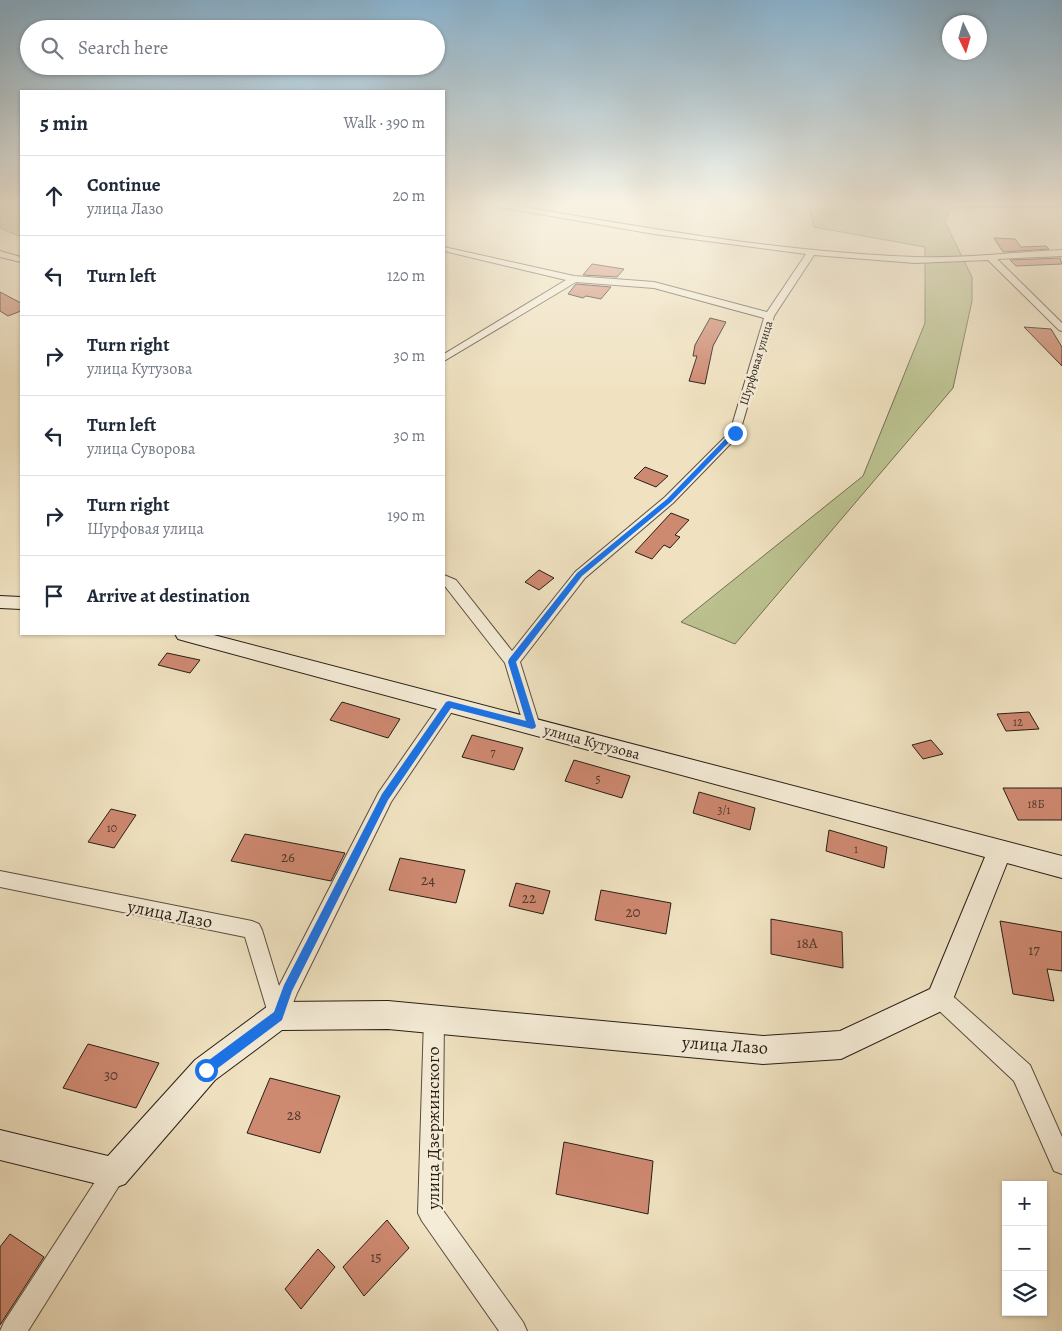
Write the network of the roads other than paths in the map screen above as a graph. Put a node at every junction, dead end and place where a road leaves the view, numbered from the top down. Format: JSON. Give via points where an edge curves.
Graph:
{"nodes":[{"id":1,"x":522,"y":267,"type":"edge"},
{"id":2,"x":802,"y":267,"type":"edge"},
{"id":3,"x":1000,"y":267,"type":"edge"},
{"id":4,"x":574,"y":279,"type":"junction"},
{"id":5,"x":770,"y":316,"type":"junction"},
{"id":6,"x":1062,"y":328,"type":"edge"},
{"id":7,"x":445,"y":357,"type":"edge"},
{"id":8,"x":445,"y":580,"type":"edge"},
{"id":9,"x":0,"y":602,"type":"edge"},
{"id":10,"x":20,"y":603,"type":"edge"},
{"id":11,"x":189,"y":635,"type":"edge"},
{"id":12,"x":512,"y":662,"type":"junction"},
{"id":13,"x":449,"y":704,"type":"junction"},
{"id":14,"x":532,"y":726,"type":"junction"},
{"id":15,"x":999,"y":852,"type":"junction"},
{"id":16,"x":1062,"y":867,"type":"edge"},
{"id":17,"x":0,"y":879,"type":"edge"},
{"id":18,"x":940,"y":998,"type":"junction"},
{"id":19,"x":278,"y":1016,"type":"junction"},
{"id":20,"x":434,"y":1019,"type":"junction"},
{"id":21,"x":0,"y":1145,"type":"edge"},
{"id":22,"x":1062,"y":1163,"type":"edge"},
{"id":23,"x":114,"y":1173,"type":"junction"},
{"id":24,"x":12,"y":1331,"type":"edge"},
{"id":25,"x":514,"y":1331,"type":"edge"}],
"edges":[{"from":1,"to":4,"type":"street"},
{"from":2,"to":5,"type":"street","name":"Шурфовая улица"},
{"from":3,"to":6,"type":"street"},
{"from":4,"to":5,"type":"street","via":[[654,285]]},
{"from":4,"to":7,"type":"street"},
{"from":5,"to":12,"type":"street","name":"Шурфовая улица","via":[[735,433],[669,500],[580,574]]},
{"from":8,"to":12,"type":"street"},
{"from":9,"to":10,"type":"street"},
{"from":11,"to":13,"type":"street","name":"улица Кутузова"},
{"from":12,"to":14,"type":"street"},
{"from":13,"to":14,"type":"street","name":"улица Кутузова"},
{"from":13,"to":19,"type":"street","via":[[385,797],[288,989]]},
{"from":14,"to":15,"type":"street","name":"улица Кутузова"},
{"from":15,"to":16,"type":"street"},
{"from":15,"to":18,"type":"street"},
{"from":17,"to":19,"type":"street","name":"улица Лазо","via":[[252,930]]},
{"from":18,"to":20,"type":"street","name":"улица Лазо","via":[[842,1044],[763,1050]]},
{"from":18,"to":22,"type":"street","via":[[1022,1073]]},
{"from":19,"to":20,"type":"street","name":"улица Лазо","via":[[388,1014]]},
{"from":19,"to":23,"type":"street","via":[[206,1070]]},
{"from":20,"to":25,"type":"street","name":"улица Дзержинского","via":[[430,1213]]},
{"from":21,"to":23,"type":"street"},
{"from":23,"to":24,"type":"street"}]}
